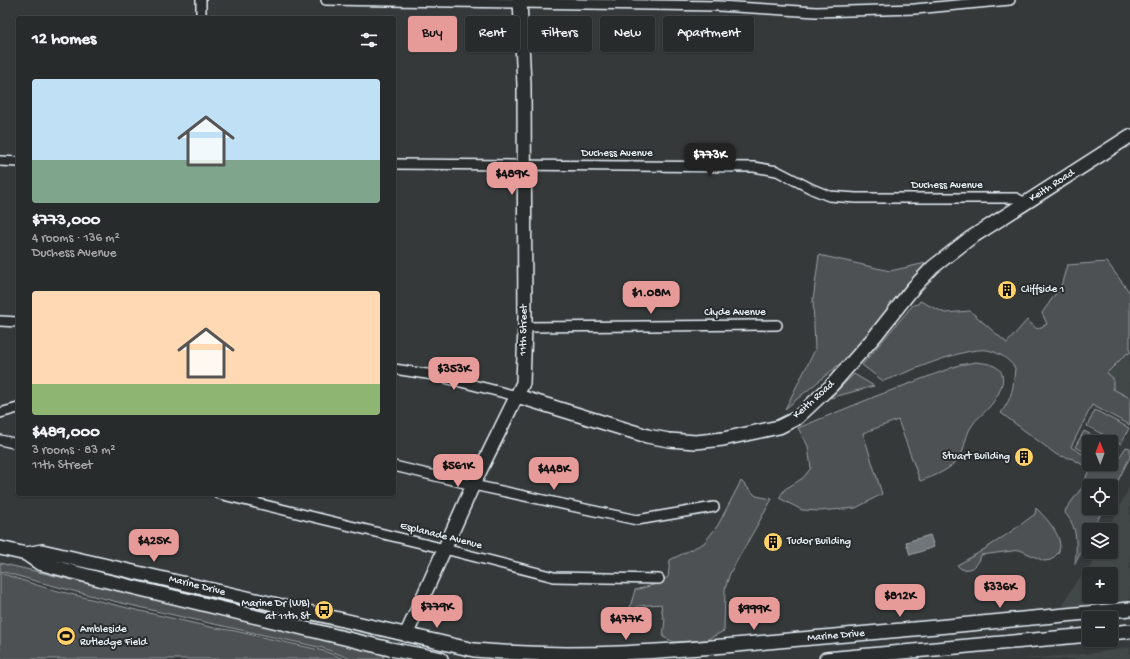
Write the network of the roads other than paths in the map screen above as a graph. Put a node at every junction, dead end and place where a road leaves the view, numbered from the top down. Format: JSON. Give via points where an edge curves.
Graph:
{"nodes":[{"id":1,"x":202,"y":0,"type":"edge"},
{"id":2,"x":326,"y":0,"type":"edge"},
{"id":3,"x":1010,"y":0,"type":"edge"},
{"id":4,"x":520,"y":1,"type":"edge"},
{"id":5,"x":201,"y":16,"type":"edge"},
{"id":6,"x":1130,"y":136,"type":"edge"},
{"id":7,"x":0,"y":162,"type":"edge"},
{"id":8,"x":16,"y":162,"type":"edge"},
{"id":9,"x":396,"y":164,"type":"edge"},
{"id":10,"x":525,"y":165,"type":"junction"},
{"id":11,"x":1025,"y":204,"type":"junction"},
{"id":12,"x":0,"y":321,"type":"edge"},
{"id":13,"x":16,"y":322,"type":"edge"},
{"id":14,"x":777,"y":325,"type":"dead end"},
{"id":15,"x":525,"y":327,"type":"junction"},
{"id":16,"x":396,"y":369,"type":"edge"},
{"id":17,"x":517,"y":396,"type":"junction"},
{"id":18,"x":16,"y":409,"type":"edge"},
{"id":19,"x":0,"y":413,"type":"edge"},
{"id":20,"x":0,"y":440,"type":"edge"},
{"id":21,"x":16,"y":444,"type":"edge"},
{"id":22,"x":396,"y":466,"type":"edge"},
{"id":23,"x":473,"y":485,"type":"junction"},
{"id":24,"x":227,"y":496,"type":"edge"},
{"id":25,"x":714,"y":507,"type":"dead end"},
{"id":26,"x":0,"y":548,"type":"edge"},
{"id":27,"x":444,"y":548,"type":"junction"},
{"id":28,"x":26,"y":554,"type":"junction"},
{"id":29,"x":659,"y":579,"type":"dead end"},
{"id":30,"x":1130,"y":609,"type":"edge"},
{"id":31,"x":1130,"y":631,"type":"edge"},
{"id":32,"x":1118,"y":632,"type":"edge"},
{"id":33,"x":406,"y":635,"type":"junction"},
{"id":34,"x":1082,"y":636,"type":"edge"},
{"id":35,"x":593,"y":657,"type":"edge"},
{"id":36,"x":849,"y":658,"type":"edge"},
{"id":37,"x":441,"y":659,"type":"edge"},
{"id":38,"x":826,"y":659,"type":"edge"}],
"edges":[{"from":1,"to":5,"type":"street"},
{"from":2,"to":4,"type":"street"},
{"from":3,"to":4,"type":"street","via":[[915,9],[816,12],[719,6]]},
{"from":4,"to":10,"type":"main road","name":"11th Street"},
{"from":6,"to":11,"type":"main road","name":"Keith Road"},
{"from":7,"to":8,"type":"street"},
{"from":9,"to":10,"type":"street","name":"Duchess Avenue"},
{"from":10,"to":11,"type":"street","name":"Duchess Avenue","via":[[754,167],[777,171],[829,196],[1016,198]]},
{"from":10,"to":15,"type":"main road","name":"11th Street"},
{"from":11,"to":17,"type":"main road","name":"Keith Road","via":[[969,239],[933,267],[832,385],[797,418],[779,428],[696,442],[669,440],[647,436]]},
{"from":12,"to":13,"type":"street"},
{"from":14,"to":15,"type":"street","name":"Clyde Avenue"},
{"from":15,"to":17,"type":"main road","name":"11th Street","via":[[523,383]]},
{"from":16,"to":17,"type":"street","name":"Keith Road","via":[[433,375]]},
{"from":17,"to":23,"type":"main road","name":"11th Street"},
{"from":18,"to":19,"type":"street"},
{"from":20,"to":21,"type":"street"},
{"from":22,"to":23,"type":"street"},
{"from":23,"to":25,"type":"street","via":[[637,520]]},
{"from":23,"to":27,"type":"main road","name":"11th Street"},
{"from":24,"to":27,"type":"street","name":"Esplanade Avenue"},
{"from":26,"to":28,"type":"main road","name":"Marine Drive"},
{"from":27,"to":29,"type":"street","name":"Esplanade Avenue","via":[[554,577]]},
{"from":27,"to":33,"type":"main road","name":"11th Street"},
{"from":28,"to":33,"type":"main road","name":"Marine Drive","via":[[42,551]]},
{"from":28,"to":37,"type":"main road","name":"Marine Drive","via":[[40,563],[104,580]]},
{"from":30,"to":35,"type":"main road","name":"Marine Drive"},
{"from":31,"to":32,"type":"main road"},
{"from":33,"to":35,"type":"main road","name":"Marine Drive","via":[[499,653]]},
{"from":34,"to":36,"type":"main road","name":"Marine Drive"},
{"from":36,"to":38,"type":"main road","name":"Marine Drive"}]}
